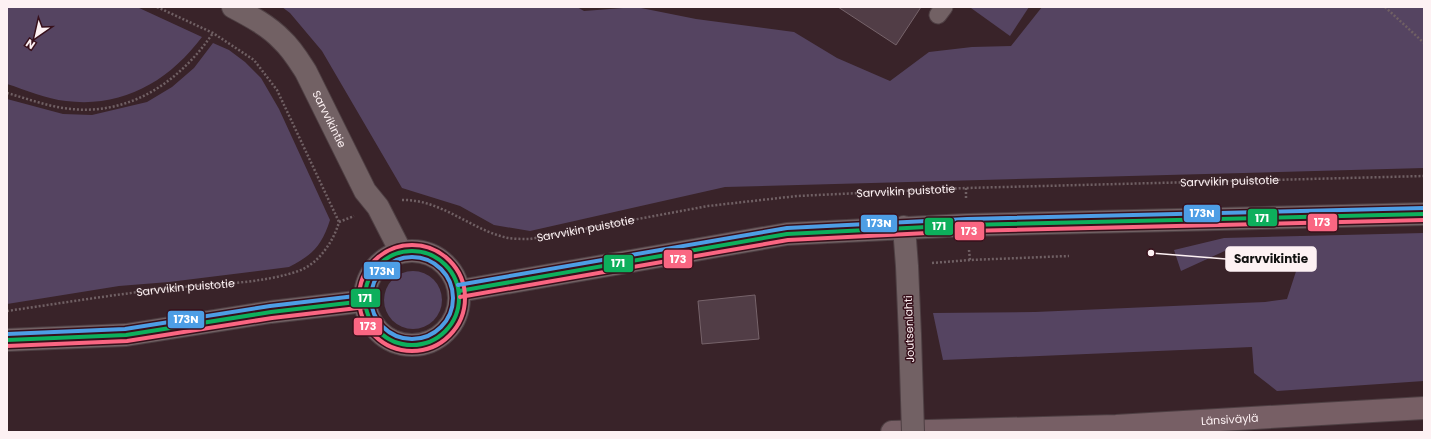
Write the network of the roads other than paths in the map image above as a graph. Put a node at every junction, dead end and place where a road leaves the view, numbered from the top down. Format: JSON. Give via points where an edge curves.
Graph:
{"nodes":[{"id":1,"x":233,"y":7,"type":"edge"},
{"id":2,"x":1424,"y":214,"type":"edge"},
{"id":3,"x":904,"y":227,"type":"junction"},
{"id":4,"x":401,"y":252,"type":"junction"},
{"id":5,"x":459,"y":291,"type":"junction"},
{"id":6,"x":365,"y":301,"type":"junction"},
{"id":7,"x":7,"y":340,"type":"edge"},
{"id":8,"x":1424,"y":408,"type":"edge"},
{"id":9,"x":892,"y":432,"type":"edge"},
{"id":10,"x":913,"y":432,"type":"edge"}],
"edges":[{"from":1,"to":4,"type":"main road","name":"Sarvvikintie","via":[[251,16],[282,39],[306,72],[365,191],[378,207]]},
{"from":2,"to":3,"type":"main road"},
{"from":3,"to":5,"type":"main road","via":[[787,234]]},
{"from":3,"to":10,"type":"main road","name":"Joutsenlahti","bridge":true},
{"from":4,"to":5,"type":"main road","via":[[415,251],[440,260],[449,269]]},
{"from":4,"to":6,"type":"main road","via":[[378,266],[368,282]]},
{"from":5,"to":6,"type":"main road","via":[[459,302],[451,325],[436,338],[418,344],[405,344],[381,333],[373,323]]},
{"from":6,"to":7,"type":"main road","via":[[271,312],[126,335]]},
{"from":8,"to":9,"type":"highway","name":"Länsiväylä","via":[[1116,426]]}]}
